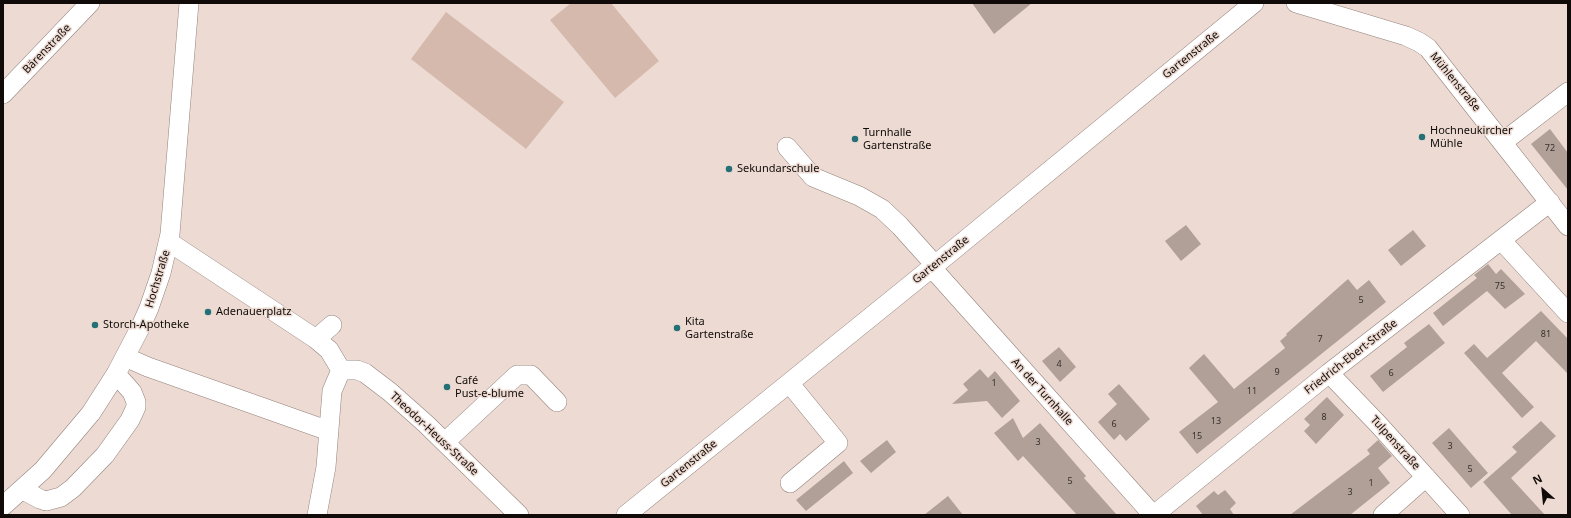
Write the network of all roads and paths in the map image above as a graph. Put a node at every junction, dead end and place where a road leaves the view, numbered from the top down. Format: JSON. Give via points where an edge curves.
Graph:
{"nodes":[{"id":1,"x":90,"y":3,"type":"edge"},
{"id":2,"x":189,"y":3,"type":"edge"},
{"id":3,"x":1254,"y":3,"type":"edge"},
{"id":4,"x":1296,"y":3,"type":"edge"},
{"id":5,"x":1568,"y":92,"type":"edge"},
{"id":6,"x":3,"y":94,"type":"edge"},
{"id":7,"x":1503,"y":142,"type":"junction"},
{"id":8,"x":786,"y":147,"type":"dead end"},
{"id":9,"x":1550,"y":202,"type":"junction"},
{"id":10,"x":1568,"y":226,"type":"edge"},
{"id":11,"x":1501,"y":240,"type":"junction"},
{"id":12,"x":169,"y":242,"type":"junction"},
{"id":13,"x":934,"y":267,"type":"junction"},
{"id":14,"x":1568,"y":313,"type":"edge"},
{"id":15,"x":332,"y":325,"type":"dead end"},
{"id":16,"x":316,"y":339,"type":"junction"},
{"id":17,"x":125,"y":357,"type":"junction"},
{"id":18,"x":341,"y":370,"type":"junction"},
{"id":19,"x":1329,"y":373,"type":"junction"},
{"id":20,"x":116,"y":374,"type":"junction"},
{"id":21,"x":790,"y":384,"type":"junction"},
{"id":22,"x":557,"y":402,"type":"dead end"},
{"id":23,"x":329,"y":431,"type":"junction"},
{"id":24,"x":445,"y":442,"type":"junction"},
{"id":25,"x":1426,"y":477,"type":"junction"},
{"id":26,"x":790,"y":483,"type":"dead end"},
{"id":27,"x":23,"y":490,"type":"junction"},
{"id":28,"x":3,"y":506,"type":"edge"},
{"id":29,"x":317,"y":515,"type":"edge"},
{"id":30,"x":518,"y":515,"type":"edge"},
{"id":31,"x":626,"y":515,"type":"edge"},
{"id":32,"x":1154,"y":515,"type":"edge"},
{"id":33,"x":1383,"y":515,"type":"edge"},
{"id":34,"x":1460,"y":515,"type":"edge"}],
"edges":[{"from":1,"to":6,"type":"street","name":"Bärenstraße"},
{"from":2,"to":12,"type":"street","name":"Hochstraße"},
{"from":3,"to":13,"type":"street","name":"Gartenstraße"},
{"from":4,"to":7,"type":"street","name":"Mühlenstraße","via":[[1406,36],[1423,44]]},
{"from":5,"to":7,"type":"street"},
{"from":7,"to":9,"type":"street","name":"Mühlenstraße"},
{"from":8,"to":13,"type":"street","name":"An der Turnhalle","via":[[813,177],[859,196],[882,210],[900,226]]},
{"from":9,"to":10,"type":"street","name":"Mühlenstraße"},
{"from":9,"to":11,"type":"street","name":"Friedrich-Ebert-Straße"},
{"from":11,"to":14,"type":"street"},
{"from":11,"to":19,"type":"street","name":"Friedrich-Ebert-Straße"},
{"from":12,"to":16,"type":"street"},
{"from":12,"to":17,"type":"street","name":"Hochstraße","via":[[149,308]]},
{"from":13,"to":21,"type":"street","name":"Gartenstraße"},
{"from":13,"to":32,"type":"street","name":"An der Turnhalle"},
{"from":15,"to":16,"type":"street"},
{"from":16,"to":18,"type":"street","via":[[329,350]]},
{"from":17,"to":20,"type":"street","name":"Hochstraße"},
{"from":17,"to":23,"type":"street"},
{"from":18,"to":23,"type":"street","via":[[332,391]]},
{"from":18,"to":24,"type":"street","name":"Theodor-Heuss-Straße","via":[[357,370],[369,375]]},
{"from":19,"to":25,"type":"street","name":"Tulpenstraße"},
{"from":19,"to":32,"type":"street","name":"Friedrich-Ebert-Straße"},
{"from":20,"to":27,"type":"street","name":"Hochstraße","via":[[84,421]]},
{"from":20,"to":27,"type":"street","via":[[132,392],[136,407],[130,420],[105,455],[62,498],[46,501]]},
{"from":21,"to":26,"type":"street","via":[[838,443]]},
{"from":21,"to":31,"type":"street","name":"Gartenstraße"},
{"from":22,"to":24,"type":"street","via":[[531,375],[517,375]]},
{"from":23,"to":29,"type":"street","via":[[326,467]]},
{"from":24,"to":30,"type":"street","name":"Theodor-Heuss-Straße"},
{"from":25,"to":33,"type":"street"},
{"from":25,"to":34,"type":"street","name":"Tulpenstraße"},
{"from":27,"to":28,"type":"street","name":"Hochstraße"}]}
